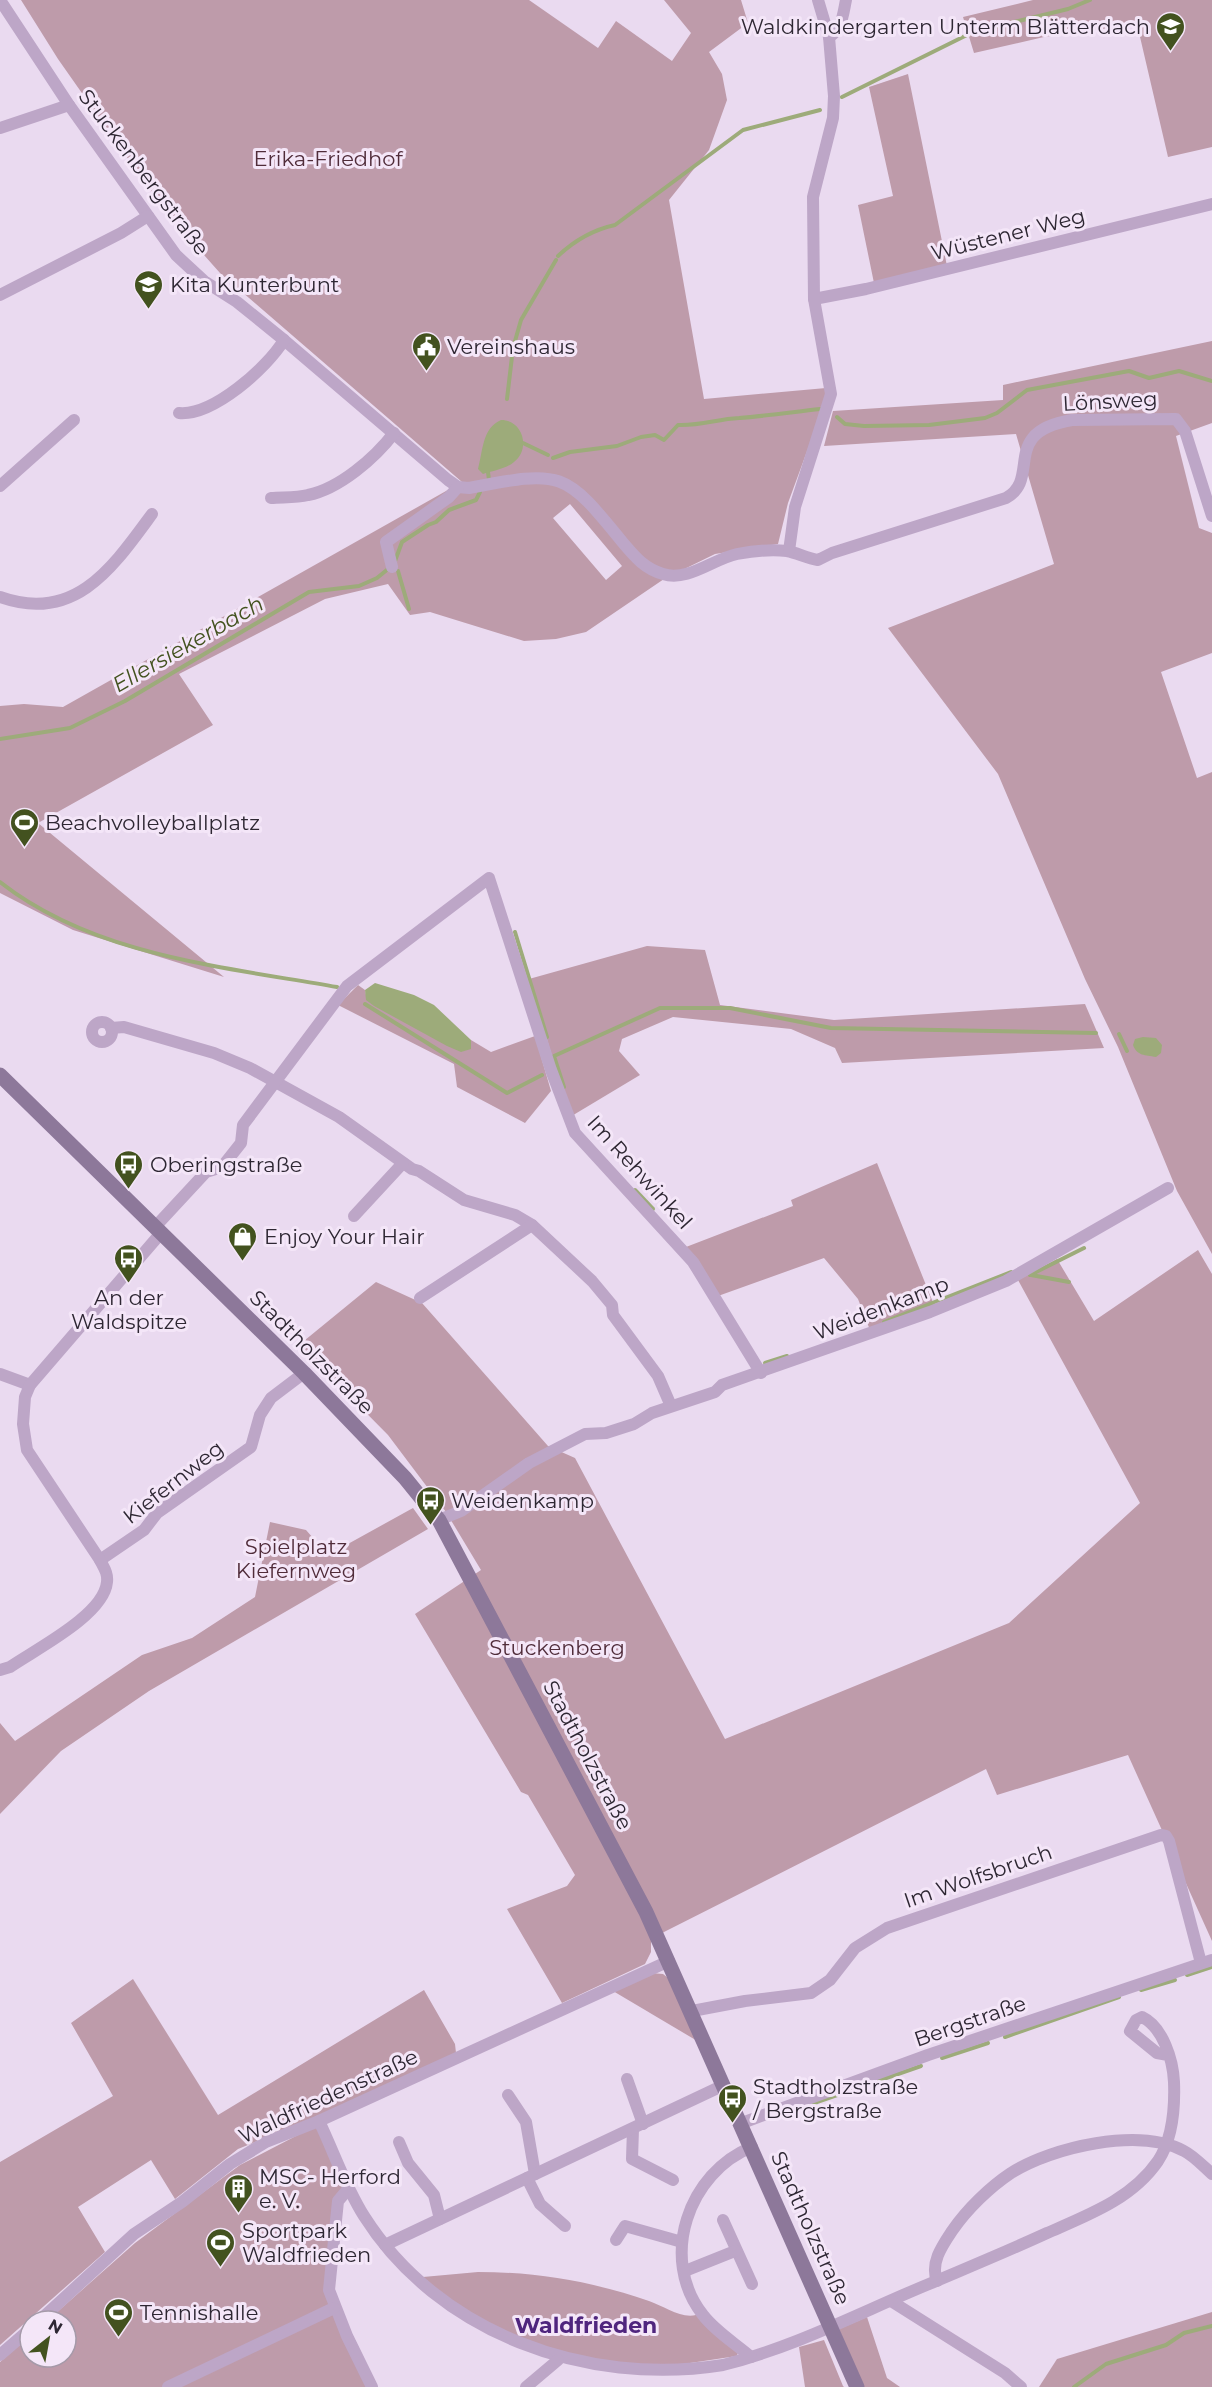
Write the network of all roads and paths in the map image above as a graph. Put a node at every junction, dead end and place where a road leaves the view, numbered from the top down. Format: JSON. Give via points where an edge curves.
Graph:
{"nodes":[{"id":1,"x":0,"y":0,"type":"edge"},
{"id":2,"x":818,"y":0,"type":"edge"},
{"id":3,"x":846,"y":0,"type":"edge"},
{"id":4,"x":829,"y":37,"type":"junction"},
{"id":5,"x":69,"y":105,"type":"junction"},
{"id":6,"x":0,"y":128,"type":"edge"},
{"id":7,"x":1212,"y":204,"type":"edge"},
{"id":8,"x":148,"y":216,"type":"junction"},
{"id":9,"x":0,"y":295,"type":"edge"},
{"id":10,"x":814,"y":298,"type":"junction"},
{"id":11,"x":284,"y":340,"type":"junction"},
{"id":12,"x":179,"y":413,"type":"dead end"},
{"id":13,"x":74,"y":420,"type":"dead end"},
{"id":14,"x":394,"y":433,"type":"junction"},
{"id":15,"x":0,"y":486,"type":"edge"},
{"id":16,"x":458,"y":487,"type":"junction"},
{"id":17,"x":271,"y":498,"type":"dead end"},
{"id":18,"x":152,"y":514,"type":"dead end"},
{"id":19,"x":1212,"y":516,"type":"edge"},
{"id":20,"x":789,"y":551,"type":"junction"},
{"id":21,"x":392,"y":567,"type":"dead end"},
{"id":22,"x":0,"y":597,"type":"edge"},
{"id":23,"x":111,"y":1028,"type":"dead end"},
{"id":24,"x":0,"y":1075,"type":"edge"},
{"id":25,"x":275,"y":1081,"type":"junction"},
{"id":26,"x":403,"y":1163,"type":"junction"},
{"id":27,"x":1168,"y":1188,"type":"dead end"},
{"id":28,"x":354,"y":1215,"type":"dead end"},
{"id":29,"x":532,"y":1225,"type":"junction"},
{"id":30,"x":158,"y":1230,"type":"junction"},
{"id":31,"x":420,"y":1298,"type":"dead end"},
{"id":32,"x":304,"y":1373,"type":"junction"},
{"id":33,"x":761,"y":1373,"type":"junction"},
{"id":34,"x":0,"y":1374,"type":"edge"},
{"id":35,"x":30,"y":1384,"type":"junction"},
{"id":36,"x":671,"y":1406,"type":"junction"},
{"id":37,"x":439,"y":1520,"type":"junction"},
{"id":38,"x":100,"y":1560,"type":"junction"},
{"id":39,"x":0,"y":1670,"type":"edge"},
{"id":40,"x":669,"y":1961,"type":"junction"},
{"id":41,"x":1206,"y":1961,"type":"edge"},
{"id":42,"x":692,"y":2011,"type":"junction"},
{"id":43,"x":1168,"y":2055,"type":"dead end"},
{"id":44,"x":627,"y":2079,"type":"dead end"},
{"id":45,"x":724,"y":2085,"type":"junction"},
{"id":46,"x":508,"y":2095,"type":"dead end"},
{"id":47,"x":319,"y":2121,"type":"junction"},
{"id":48,"x":741,"y":2123,"type":"junction"},
{"id":49,"x":638,"y":2126,"type":"junction"},
{"id":50,"x":399,"y":2142,"type":"dead end"},
{"id":51,"x":1166,"y":2144,"type":"junction"},
{"id":52,"x":752,"y":2147,"type":"junction"},
{"id":53,"x":1212,"y":2174,"type":"edge"},
{"id":54,"x":531,"y":2176,"type":"junction"},
{"id":55,"x":673,"y":2180,"type":"dead end"},
{"id":56,"x":349,"y":2188,"type":"junction"},
{"id":57,"x":440,"y":2219,"type":"junction"},
{"id":58,"x":723,"y":2220,"type":"dead end"},
{"id":59,"x":565,"y":2226,"type":"dead end"},
{"id":60,"x":616,"y":2240,"type":"dead end"},
{"id":61,"x":682,"y":2242,"type":"junction"},
{"id":62,"x":386,"y":2245,"type":"junction"},
{"id":63,"x":735,"y":2250,"type":"junction"},
{"id":64,"x":685,"y":2271,"type":"junction"},
{"id":65,"x":937,"y":2281,"type":"junction"},
{"id":66,"x":752,"y":2284,"type":"dead end"},
{"id":67,"x":891,"y":2301,"type":"junction"},
{"id":68,"x":334,"y":2308,"type":"junction"},
{"id":69,"x":52,"y":2309,"type":"edge"},
{"id":70,"x":832,"y":2326,"type":"junction"},
{"id":71,"x":18,"y":2339,"type":"edge"},
{"id":72,"x":0,"y":2355,"type":"edge"},
{"id":73,"x":751,"y":2357,"type":"junction"},
{"id":74,"x":558,"y":2360,"type":"junction"},
{"id":75,"x":168,"y":2387,"type":"edge"},
{"id":76,"x":372,"y":2387,"type":"edge"},
{"id":77,"x":526,"y":2387,"type":"edge"},
{"id":78,"x":857,"y":2387,"type":"edge"},
{"id":79,"x":1021,"y":2387,"type":"edge"}],
"edges":[{"from":1,"to":5,"type":"street","name":"Stuckenbergstraße"},
{"from":2,"to":4,"type":"street"},
{"from":3,"to":4,"type":"street","via":[[841,23]]},
{"from":4,"to":10,"type":"street","via":[[833,118],[813,196]]},
{"from":5,"to":6,"type":"street"},
{"from":5,"to":8,"type":"street","name":"Stuckenbergstraße"},
{"from":7,"to":10,"type":"street","name":"Wüstener Weg","via":[[866,289]]},
{"from":8,"to":9,"type":"street","via":[[121,234]]},
{"from":8,"to":11,"type":"street","name":"Stuckenbergstraße","via":[[192,271]]},
{"from":10,"to":20,"type":"street","via":[[831,394],[795,507]]},
{"from":11,"to":12,"type":"street","via":[[269,361],[218,402],[188,414]]},
{"from":11,"to":14,"type":"street","name":"Stuckenbergstraße"},
{"from":13,"to":15,"type":"street"},
{"from":14,"to":16,"type":"street","name":"Stuckenbergstraße"},
{"from":14,"to":17,"type":"street","via":[[386,444],[332,486],[310,495]]},
{"from":16,"to":20,"type":"street","via":[[537,477],[567,483],[590,501],[643,565],[665,575],[684,574],[735,555]]},
{"from":16,"to":21,"type":"street","via":[[386,542]]},
{"from":18,"to":22,"type":"street","via":[[131,546],[75,596],[44,606]]},
{"from":19,"to":20,"type":"street","name":"Lönsweg","via":[[1185,431],[1176,419],[1072,420],[1032,435],[1015,493],[818,560]]},
{"from":23,"to":25,"type":"street","via":[[124,1027],[214,1053]]},
{"from":24,"to":30,"type":"street","name":"Stadtholzstraße"},
{"from":25,"to":26,"type":"street","via":[[366,1133]]},
{"from":25,"to":30,"type":"street","via":[[243,1125],[241,1143],[222,1167],[206,1172]]},
{"from":25,"to":33,"type":"street","name":"Im Rehwinkel","via":[[347,986],[489,878],[571,1126],[693,1262]]},
{"from":26,"to":28,"type":"street"},
{"from":26,"to":29,"type":"street","via":[[464,1200],[515,1215]]},
{"from":27,"to":33,"type":"street","name":"Weidenkamp","via":[[1006,1281]]},
{"from":29,"to":31,"type":"street"},
{"from":29,"to":36,"type":"street","via":[[609,1301],[613,1315],[658,1376]]},
{"from":30,"to":32,"type":"street","name":"Stadtholzstraße"},
{"from":30,"to":35,"type":"street"},
{"from":32,"to":37,"type":"street","name":"Stadtholzstraße","via":[[405,1478]]},
{"from":32,"to":38,"type":"street","name":"Kiefernweg","via":[[270,1398],[260,1415],[251,1447],[157,1513],[144,1530]]},
{"from":33,"to":36,"type":"street","name":"Weidenkamp"},
{"from":34,"to":35,"type":"street"},
{"from":35,"to":38,"type":"street","via":[[22,1424],[27,1450]]},
{"from":36,"to":37,"type":"street","name":"Weidenkamp","via":[[634,1424],[577,1438],[530,1462],[461,1511]]},
{"from":37,"to":40,"type":"street","name":"Stadtholzstraße"},
{"from":38,"to":39,"type":"street","via":[[108,1581],[92,1611]]},
{"from":40,"to":42,"type":"street","name":"Stadtholzstraße"},
{"from":40,"to":47,"type":"street","name":"Waldfriedenstraße"},
{"from":41,"to":42,"type":"street","name":"Im Wolfsbruch","via":[[1169,1841],[1161,1835],[887,1928],[855,1948],[830,1980],[811,1993]]},
{"from":41,"to":48,"type":"street","name":"Bergstraße"},
{"from":42,"to":45,"type":"street","name":"Stadtholzstraße"},
{"from":43,"to":51,"type":"street","via":[[1174,2094]]},
{"from":44,"to":49,"type":"street"},
{"from":45,"to":48,"type":"street","name":"Stadtholzstraße"},
{"from":45,"to":49,"type":"street"},
{"from":46,"to":54,"type":"street","via":[[526,2122]]},
{"from":47,"to":56,"type":"street"},
{"from":47,"to":69,"type":"street","name":"Waldfriedenstraße","via":[[266,2142],[230,2164],[134,2234]]},
{"from":48,"to":52,"type":"street","name":"Stadtholzstraße"},
{"from":49,"to":54,"type":"street"},
{"from":49,"to":55,"type":"street","via":[[632,2159]]},
{"from":50,"to":57,"type":"street","via":[[408,2163],[434,2195]]},
{"from":51,"to":53,"type":"street","via":[[1184,2151]]},
{"from":51,"to":65,"type":"street","via":[[1159,2160],[1142,2180],[1120,2198]]},
{"from":51,"to":65,"type":"street","via":[[1141,2140],[1092,2144],[1059,2152],[1012,2173],[956,2226],[934,2265]]},
{"from":52,"to":61,"type":"street","via":[[728,2158],[704,2182],[689,2211]]},
{"from":52,"to":70,"type":"street","name":"Stadtholzstraße"},
{"from":54,"to":57,"type":"street"},
{"from":54,"to":59,"type":"street","via":[[540,2204]]},
{"from":56,"to":62,"type":"street"},
{"from":56,"to":68,"type":"street","via":[[338,2201],[334,2225],[329,2290]]},
{"from":57,"to":62,"type":"street"},
{"from":58,"to":63,"type":"street"},
{"from":60,"to":61,"type":"street","via":[[625,2226]]},
{"from":61,"to":64,"type":"street"},
{"from":62,"to":74,"type":"street","via":[[434,2296],[467,2321],[503,2341]]},
{"from":63,"to":64,"type":"street"},
{"from":63,"to":66,"type":"street"},
{"from":64,"to":73,"type":"street","via":[[702,2314]]},
{"from":65,"to":67,"type":"street"},
{"from":67,"to":70,"type":"street"},
{"from":67,"to":79,"type":"street"},
{"from":68,"to":75,"type":"street"},
{"from":68,"to":76,"type":"street"},
{"from":70,"to":73,"type":"street"},
{"from":70,"to":78,"type":"street","name":"Stadtholzstraße"},
{"from":71,"to":72,"type":"street"},
{"from":73,"to":74,"type":"street","via":[[657,2374],[624,2373]]},
{"from":74,"to":77,"type":"street"}]}
